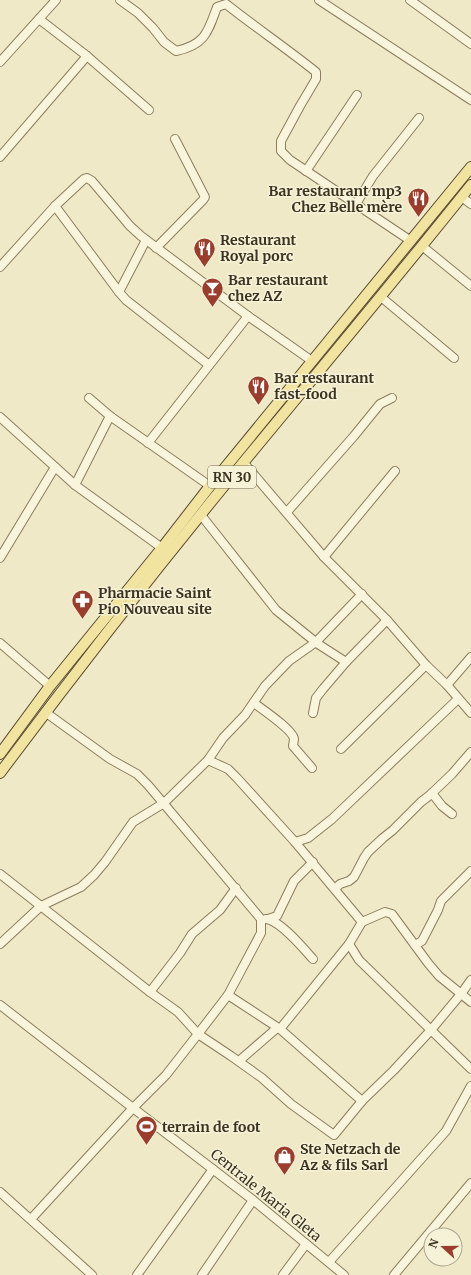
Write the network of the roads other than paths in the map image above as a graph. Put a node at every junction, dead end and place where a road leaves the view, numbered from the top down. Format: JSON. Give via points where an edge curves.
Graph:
{"nodes":[{"id":1,"x":56,"y":0,"type":"edge"},
{"id":2,"x":120,"y":0,"type":"edge"},
{"id":3,"x":318,"y":0,"type":"edge"},
{"id":4,"x":410,"y":0,"type":"edge"},
{"id":5,"x":39,"y":19,"type":"junction"},
{"id":6,"x":471,"y":44,"type":"edge"},
{"id":7,"x":87,"y":56,"type":"junction"},
{"id":8,"x":0,"y":62,"type":"edge"},
{"id":9,"x":357,"y":95,"type":"dead end"},
{"id":10,"x":471,"y":100,"type":"edge"},
{"id":11,"x":149,"y":110,"type":"dead end"},
{"id":12,"x":419,"y":118,"type":"dead end"},
{"id":13,"x":175,"y":139,"type":"dead end"},
{"id":14,"x":0,"y":157,"type":"edge"},
{"id":15,"x":471,"y":167,"type":"edge"},
{"id":16,"x":306,"y":171,"type":"junction"},
{"id":17,"x":471,"y":185,"type":"edge"},
{"id":18,"x":462,"y":197,"type":"junction"},
{"id":19,"x":356,"y":204,"type":"junction"},
{"id":20,"x":471,"y":204,"type":"edge"},
{"id":21,"x":55,"y":206,"type":"junction"},
{"id":22,"x":146,"y":240,"type":"junction"},
{"id":23,"x":411,"y":241,"type":"junction"},
{"id":24,"x":422,"y":246,"type":"junction"},
{"id":25,"x":156,"y":248,"type":"junction"},
{"id":26,"x":0,"y":267,"type":"edge"},
{"id":27,"x":471,"y":286,"type":"edge"},
{"id":28,"x":118,"y":292,"type":"junction"},
{"id":29,"x":381,"y":297,"type":"junction"},
{"id":30,"x":248,"y":316,"type":"junction"},
{"id":31,"x":454,"y":358,"type":"dead end"},
{"id":32,"x":312,"y":360,"type":"junction"},
{"id":33,"x":209,"y":365,"type":"junction"},
{"id":34,"x":89,"y":398,"type":"dead end"},
{"id":35,"x":392,"y":398,"type":"dead end"},
{"id":36,"x":110,"y":416,"type":"junction"},
{"id":37,"x":0,"y":417,"type":"edge"},
{"id":38,"x":148,"y":443,"type":"junction"},
{"id":39,"x":244,"y":464,"type":"junction"},
{"id":40,"x":55,"y":468,"type":"junction"},
{"id":41,"x":395,"y":470,"type":"dead end"},
{"id":42,"x":75,"y":485,"type":"junction"},
{"id":43,"x":210,"y":486,"type":"junction"},
{"id":44,"x":287,"y":512,"type":"junction"},
{"id":45,"x":201,"y":515,"type":"junction"},
{"id":46,"x":162,"y":548,"type":"junction"},
{"id":47,"x":324,"y":557,"type":"junction"},
{"id":48,"x":0,"y":558,"type":"edge"},
{"id":49,"x":362,"y":594,"type":"junction"},
{"id":50,"x":387,"y":620,"type":"junction"},
{"id":51,"x":316,"y":642,"type":"junction"},
{"id":52,"x":0,"y":643,"type":"edge"},
{"id":53,"x":471,"y":657,"type":"edge"},
{"id":54,"x":346,"y":662,"type":"junction"},
{"id":55,"x":426,"y":665,"type":"junction"},
{"id":56,"x":447,"y":685,"type":"junction"},
{"id":57,"x":50,"y":686,"type":"junction"},
{"id":58,"x":458,"y":699,"type":"junction"},
{"id":59,"x":254,"y":703,"type":"junction"},
{"id":60,"x":45,"y":712,"type":"junction"},
{"id":61,"x":313,"y":713,"type":"dead end"},
{"id":62,"x":471,"y":713,"type":"edge"},
{"id":63,"x":341,"y":749,"type":"dead end"},
{"id":64,"x":471,"y":752,"type":"edge"},
{"id":65,"x":0,"y":754,"type":"edge"},
{"id":66,"x":208,"y":760,"type":"junction"},
{"id":67,"x":312,"y":768,"type":"dead end"},
{"id":68,"x":0,"y":773,"type":"edge"},
{"id":69,"x":432,"y":793,"type":"junction"},
{"id":70,"x":164,"y":803,"type":"junction"},
{"id":71,"x":452,"y":814,"type":"dead end"},
{"id":72,"x":296,"y":842,"type":"junction"},
{"id":73,"x":313,"y":862,"type":"junction"},
{"id":74,"x":471,"y":871,"type":"edge"},
{"id":75,"x":0,"y":874,"type":"edge"},
{"id":76,"x":236,"y":888,"type":"junction"},
{"id":77,"x":336,"y":889,"type":"junction"},
{"id":78,"x":40,"y":906,"type":"junction"},
{"id":79,"x":265,"y":919,"type":"junction"},
{"id":80,"x":362,"y":922,"type":"junction"},
{"id":81,"x":0,"y":944,"type":"edge"},
{"id":82,"x":349,"y":944,"type":"junction"},
{"id":83,"x":415,"y":946,"type":"junction"},
{"id":84,"x":313,"y":959,"type":"dead end"},
{"id":85,"x":471,"y":980,"type":"edge"},
{"id":86,"x":150,"y":992,"type":"junction"},
{"id":87,"x":461,"y":994,"type":"junction"},
{"id":88,"x":228,"y":995,"type":"junction"},
{"id":89,"x":471,"y":1002,"type":"edge"},
{"id":90,"x":0,"y":1005,"type":"edge"},
{"id":91,"x":278,"y":1028,"type":"junction"},
{"id":92,"x":431,"y":1030,"type":"junction"},
{"id":93,"x":198,"y":1034,"type":"junction"},
{"id":94,"x":239,"y":1061,"type":"junction"},
{"id":95,"x":471,"y":1069,"type":"edge"},
{"id":96,"x":471,"y":1086,"type":"edge"},
{"id":97,"x":362,"y":1102,"type":"junction"},
{"id":98,"x":133,"y":1108,"type":"junction"},
{"id":99,"x":213,"y":1169,"type":"junction"},
{"id":100,"x":471,"y":1183,"type":"edge"},
{"id":101,"x":0,"y":1192,"type":"edge"},
{"id":102,"x":253,"y":1200,"type":"junction"},
{"id":103,"x":31,"y":1219,"type":"junction"},
{"id":104,"x":306,"y":1244,"type":"junction"},
{"id":105,"x":329,"y":1262,"type":"junction"},
{"id":106,"x":92,"y":1275,"type":"edge"},
{"id":107,"x":137,"y":1275,"type":"edge"},
{"id":108,"x":202,"y":1275,"type":"edge"},
{"id":109,"x":282,"y":1275,"type":"edge"},
{"id":110,"x":344,"y":1275,"type":"edge"},
{"id":111,"x":394,"y":1275,"type":"edge"}],
"edges":[{"from":1,"to":5,"type":"street"},
{"from":2,"to":16,"type":"street","via":[[138,13],[164,42],[176,51],[188,49],[201,40],[208,32],[217,7],[226,4],[316,72],[316,80],[281,141],[281,151]]},
{"from":3,"to":10,"type":"street"},
{"from":4,"to":6,"type":"street"},
{"from":5,"to":7,"type":"street"},
{"from":5,"to":8,"type":"street"},
{"from":7,"to":11,"type":"street"},
{"from":7,"to":14,"type":"street"},
{"from":9,"to":16,"type":"street"},
{"from":12,"to":19,"type":"street","via":[[373,176]]},
{"from":13,"to":25,"type":"street","via":[[205,197]]},
{"from":15,"to":23,"type":"main road","name":"RN 30","number":"RN 30"},
{"from":16,"to":19,"type":"street"},
{"from":17,"to":18,"type":"main road","number":"RN 30"},
{"from":18,"to":20,"type":"street"},
{"from":18,"to":24,"type":"main road","number":"RN 30"},
{"from":19,"to":23,"type":"street"},
{"from":21,"to":22,"type":"street","via":[[87,178]]},
{"from":21,"to":26,"type":"street"},
{"from":21,"to":28,"type":"street"},
{"from":22,"to":25,"type":"street"},
{"from":22,"to":28,"type":"street"},
{"from":23,"to":32,"type":"main road","name":"RN 30","number":"RN 30"},
{"from":24,"to":27,"type":"street"},
{"from":24,"to":29,"type":"main road","number":"RN 30"},
{"from":25,"to":30,"type":"street"},
{"from":28,"to":33,"type":"street"},
{"from":29,"to":31,"type":"street"},
{"from":29,"to":39,"type":"main road","number":"RN 30"},
{"from":30,"to":32,"type":"street"},
{"from":30,"to":33,"type":"street"},
{"from":32,"to":43,"type":"main road","name":"RN 30","number":"RN 30"},
{"from":33,"to":38,"type":"street"},
{"from":34,"to":36,"type":"street"},
{"from":35,"to":44,"type":"street","via":[[380,404]]},
{"from":36,"to":38,"type":"street"},
{"from":36,"to":42,"type":"street"},
{"from":37,"to":40,"type":"street"},
{"from":38,"to":43,"type":"street"},
{"from":39,"to":44,"type":"street"},
{"from":39,"to":45,"type":"main road","number":"RN 30"},
{"from":40,"to":42,"type":"street"},
{"from":40,"to":48,"type":"street"},
{"from":41,"to":47,"type":"street"},
{"from":42,"to":46,"type":"street"},
{"from":43,"to":46,"type":"main road","name":"RN 30","number":"RN 30"},
{"from":44,"to":47,"type":"street"},
{"from":45,"to":51,"type":"street","via":[[276,610]]},
{"from":45,"to":60,"type":"main road","number":"RN 30"},
{"from":46,"to":57,"type":"main road","name":"RN 30","number":"RN 30"},
{"from":47,"to":49,"type":"street"},
{"from":49,"to":50,"type":"street"},
{"from":49,"to":51,"type":"street"},
{"from":50,"to":54,"type":"street"},
{"from":50,"to":55,"type":"street"},
{"from":51,"to":54,"type":"street"},
{"from":51,"to":59,"type":"street","via":[[288,661],[265,686]]},
{"from":52,"to":57,"type":"street"},
{"from":53,"to":56,"type":"street"},
{"from":54,"to":61,"type":"street","via":[[316,698]]},
{"from":55,"to":56,"type":"street"},
{"from":55,"to":63,"type":"street"},
{"from":56,"to":58,"type":"street"},
{"from":57,"to":65,"type":"main road","name":"RN 30","number":"RN 30"},
{"from":58,"to":62,"type":"street"},
{"from":58,"to":72,"type":"street","via":[[332,819],[308,838]]},
{"from":59,"to":66,"type":"street","via":[[223,738]]},
{"from":59,"to":67,"type":"street","via":[[290,732],[294,739],[293,746]]},
{"from":60,"to":68,"type":"main road","number":"RN 30"},
{"from":60,"to":70,"type":"street","via":[[136,774]]},
{"from":64,"to":69,"type":"street"},
{"from":66,"to":70,"type":"street"},
{"from":66,"to":72,"type":"street","via":[[228,769]]},
{"from":69,"to":71,"type":"street"},
{"from":69,"to":77,"type":"street","via":[[368,852],[354,877]]},
{"from":70,"to":76,"type":"street"},
{"from":70,"to":78,"type":"street","via":[[133,822],[105,862],[81,887]]},
{"from":72,"to":73,"type":"street"},
{"from":73,"to":77,"type":"street"},
{"from":73,"to":79,"type":"street","via":[[294,881],[276,916]]},
{"from":74,"to":83,"type":"street","via":[[441,901],[422,941]]},
{"from":75,"to":78,"type":"street"},
{"from":76,"to":79,"type":"street"},
{"from":76,"to":86,"type":"street","via":[[220,910],[192,934]]},
{"from":77,"to":80,"type":"street"},
{"from":78,"to":81,"type":"street"},
{"from":78,"to":86,"type":"street"},
{"from":79,"to":84,"type":"street","via":[[276,922]]},
{"from":79,"to":88,"type":"street","via":[[261,933]]},
{"from":80,"to":82,"type":"street"},
{"from":80,"to":83,"type":"street","via":[[385,912],[392,914]]},
{"from":82,"to":91,"type":"street"},
{"from":82,"to":92,"type":"street","via":[[359,960]]},
{"from":83,"to":87,"type":"street","via":[[439,976]]},
{"from":85,"to":87,"type":"street"},
{"from":86,"to":93,"type":"street","via":[[178,1012]]},
{"from":87,"to":89,"type":"street"},
{"from":87,"to":92,"type":"street"},
{"from":88,"to":91,"type":"street"},
{"from":88,"to":93,"type":"street"},
{"from":90,"to":98,"type":"street","name":"Centrale Maria Gleta"},
{"from":91,"to":94,"type":"street"},
{"from":91,"to":97,"type":"street"},
{"from":92,"to":95,"type":"street"},
{"from":92,"to":97,"type":"street"},
{"from":93,"to":94,"type":"street"},
{"from":93,"to":98,"type":"street","via":[[166,1075]]},
{"from":94,"to":97,"type":"street","via":[[334,1136]]},
{"from":96,"to":105,"type":"street","via":[[446,1131]]},
{"from":98,"to":99,"type":"street","name":"Centrale Maria Gleta"},
{"from":98,"to":103,"type":"street"},
{"from":99,"to":102,"type":"street","name":"Centrale Maria Gleta"},
{"from":99,"to":107,"type":"street"},
{"from":100,"to":111,"type":"street"},
{"from":101,"to":103,"type":"street"},
{"from":102,"to":104,"type":"street","name":"Centrale Maria Gleta"},
{"from":102,"to":108,"type":"street"},
{"from":103,"to":106,"type":"street"},
{"from":104,"to":105,"type":"street","name":"Centrale Maria Gleta"},
{"from":104,"to":109,"type":"street"},
{"from":105,"to":110,"type":"street","name":"Centrale Maria Gleta"}]}
